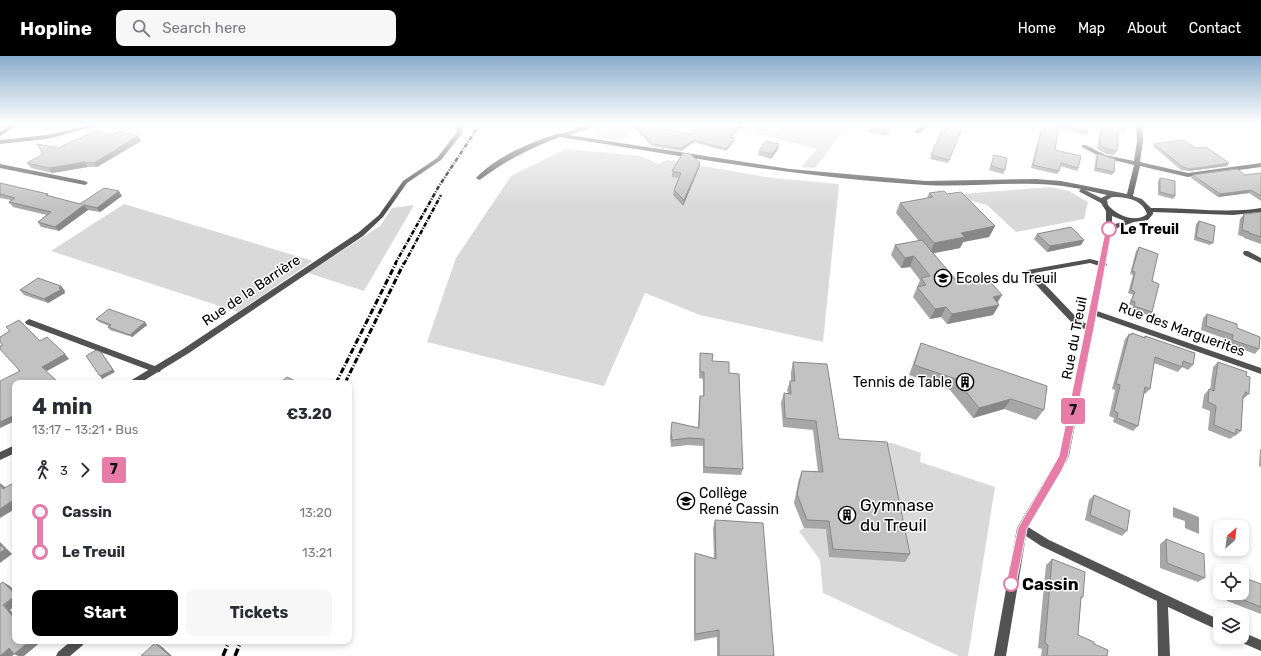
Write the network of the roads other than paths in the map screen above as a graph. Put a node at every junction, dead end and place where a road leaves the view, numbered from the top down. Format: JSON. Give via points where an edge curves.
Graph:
{"nodes":[{"id":1,"x":444,"y":152,"type":"edge"},
{"id":2,"x":522,"y":152,"type":"edge"},
{"id":3,"x":664,"y":152,"type":"edge"},
{"id":4,"x":1095,"y":152,"type":"edge"},
{"id":5,"x":1138,"y":152,"type":"edge"},
{"id":6,"x":1137,"y":164,"type":"junction"},
{"id":7,"x":1261,"y":165,"type":"edge"},
{"id":8,"x":0,"y":166,"type":"edge"},
{"id":9,"x":479,"y":178,"type":"dead end"},
{"id":10,"x":85,"y":183,"type":"dead end"},
{"id":11,"x":1061,"y":183,"type":"junction"},
{"id":12,"x":1117,"y":195,"type":"junction"},
{"id":13,"x":1130,"y":197,"type":"junction"},
{"id":14,"x":1104,"y":202,"type":"junction"},
{"id":15,"x":1149,"y":210,"type":"junction"},
{"id":16,"x":1261,"y":210,"type":"edge"},
{"id":17,"x":1109,"y":211,"type":"junction"},
{"id":18,"x":1134,"y":220,"type":"junction"},
{"id":19,"x":1109,"y":229,"type":"junction"},
{"id":20,"x":1246,"y":253,"type":"dead end"},
{"id":21,"x":1261,"y":261,"type":"edge"},
{"id":22,"x":1103,"y":264,"type":"junction"},
{"id":23,"x":1093,"y":312,"type":"junction"},
{"id":24,"x":29,"y":322,"type":"dead end"},
{"id":25,"x":1090,"y":328,"type":"junction"},
{"id":26,"x":157,"y":370,"type":"junction"},
{"id":27,"x":1261,"y":371,"type":"edge"},
{"id":28,"x":139,"y":380,"type":"edge"},
{"id":29,"x":12,"y":450,"type":"edge"},
{"id":30,"x":0,"y":456,"type":"edge"},
{"id":31,"x":1022,"y":528,"type":"junction"},
{"id":32,"x":1162,"y":599,"type":"junction"},
{"id":33,"x":1213,"y":623,"type":"edge"},
{"id":34,"x":1249,"y":640,"type":"edge"},
{"id":35,"x":76,"y":644,"type":"edge"},
{"id":36,"x":1261,"y":646,"type":"edge"},
{"id":37,"x":62,"y":656,"type":"edge"},
{"id":38,"x":1000,"y":656,"type":"edge"},
{"id":39,"x":1164,"y":656,"type":"edge"}],
"edges":[{"from":1,"to":26,"type":"street","name":"Rue de la Barrière","via":[[439,159],[405,182],[381,216],[361,234]]},
{"from":2,"to":9,"type":"street","via":[[499,163]]},
{"from":3,"to":11,"type":"street","via":[[797,172],[926,183],[1036,180]]},
{"from":4,"to":6,"type":"street"},
{"from":5,"to":6,"type":"street"},
{"from":6,"to":7,"type":"street","via":[[1188,175]]},
{"from":6,"to":13,"type":"street"},
{"from":8,"to":10,"type":"street"},
{"from":11,"to":12,"type":"street"},
{"from":11,"to":14,"type":"street","via":[[1089,193]]},
{"from":12,"to":13,"type":"street"},
{"from":12,"to":14,"type":"street","via":[[1107,197]]},
{"from":13,"to":15,"type":"street"},
{"from":14,"to":17,"type":"street"},
{"from":15,"to":16,"type":"street","via":[[1229,214]]},
{"from":15,"to":18,"type":"street","via":[[1150,214],[1145,219]]},
{"from":17,"to":18,"type":"street"},
{"from":17,"to":19,"type":"street","name":"Rue du Treuil"},
{"from":18,"to":19,"type":"street"},
{"from":19,"to":22,"type":"street","name":"Rue du Treuil"},
{"from":20,"to":21,"type":"street"},
{"from":22,"to":23,"type":"street","name":"Rue du Treuil"},
{"from":22,"to":25,"type":"street","via":[[1090,261],[1028,272],[1077,323]]},
{"from":23,"to":25,"type":"street","name":"Rue du Treuil"},
{"from":23,"to":27,"type":"street","name":"Rue des Marguerites"},
{"from":24,"to":26,"type":"street"},
{"from":25,"to":31,"type":"street","name":"Rue du Treuil","via":[[1064,456]]},
{"from":26,"to":28,"type":"street","name":"Rue de la Barrière"},
{"from":29,"to":30,"type":"street"},
{"from":31,"to":32,"type":"street","via":[[1045,543]]},
{"from":31,"to":38,"type":"street","name":"Rue du Treuil"},
{"from":32,"to":33,"type":"street"},
{"from":32,"to":39,"type":"street"},
{"from":34,"to":36,"type":"street"},
{"from":35,"to":37,"type":"street"}]}
